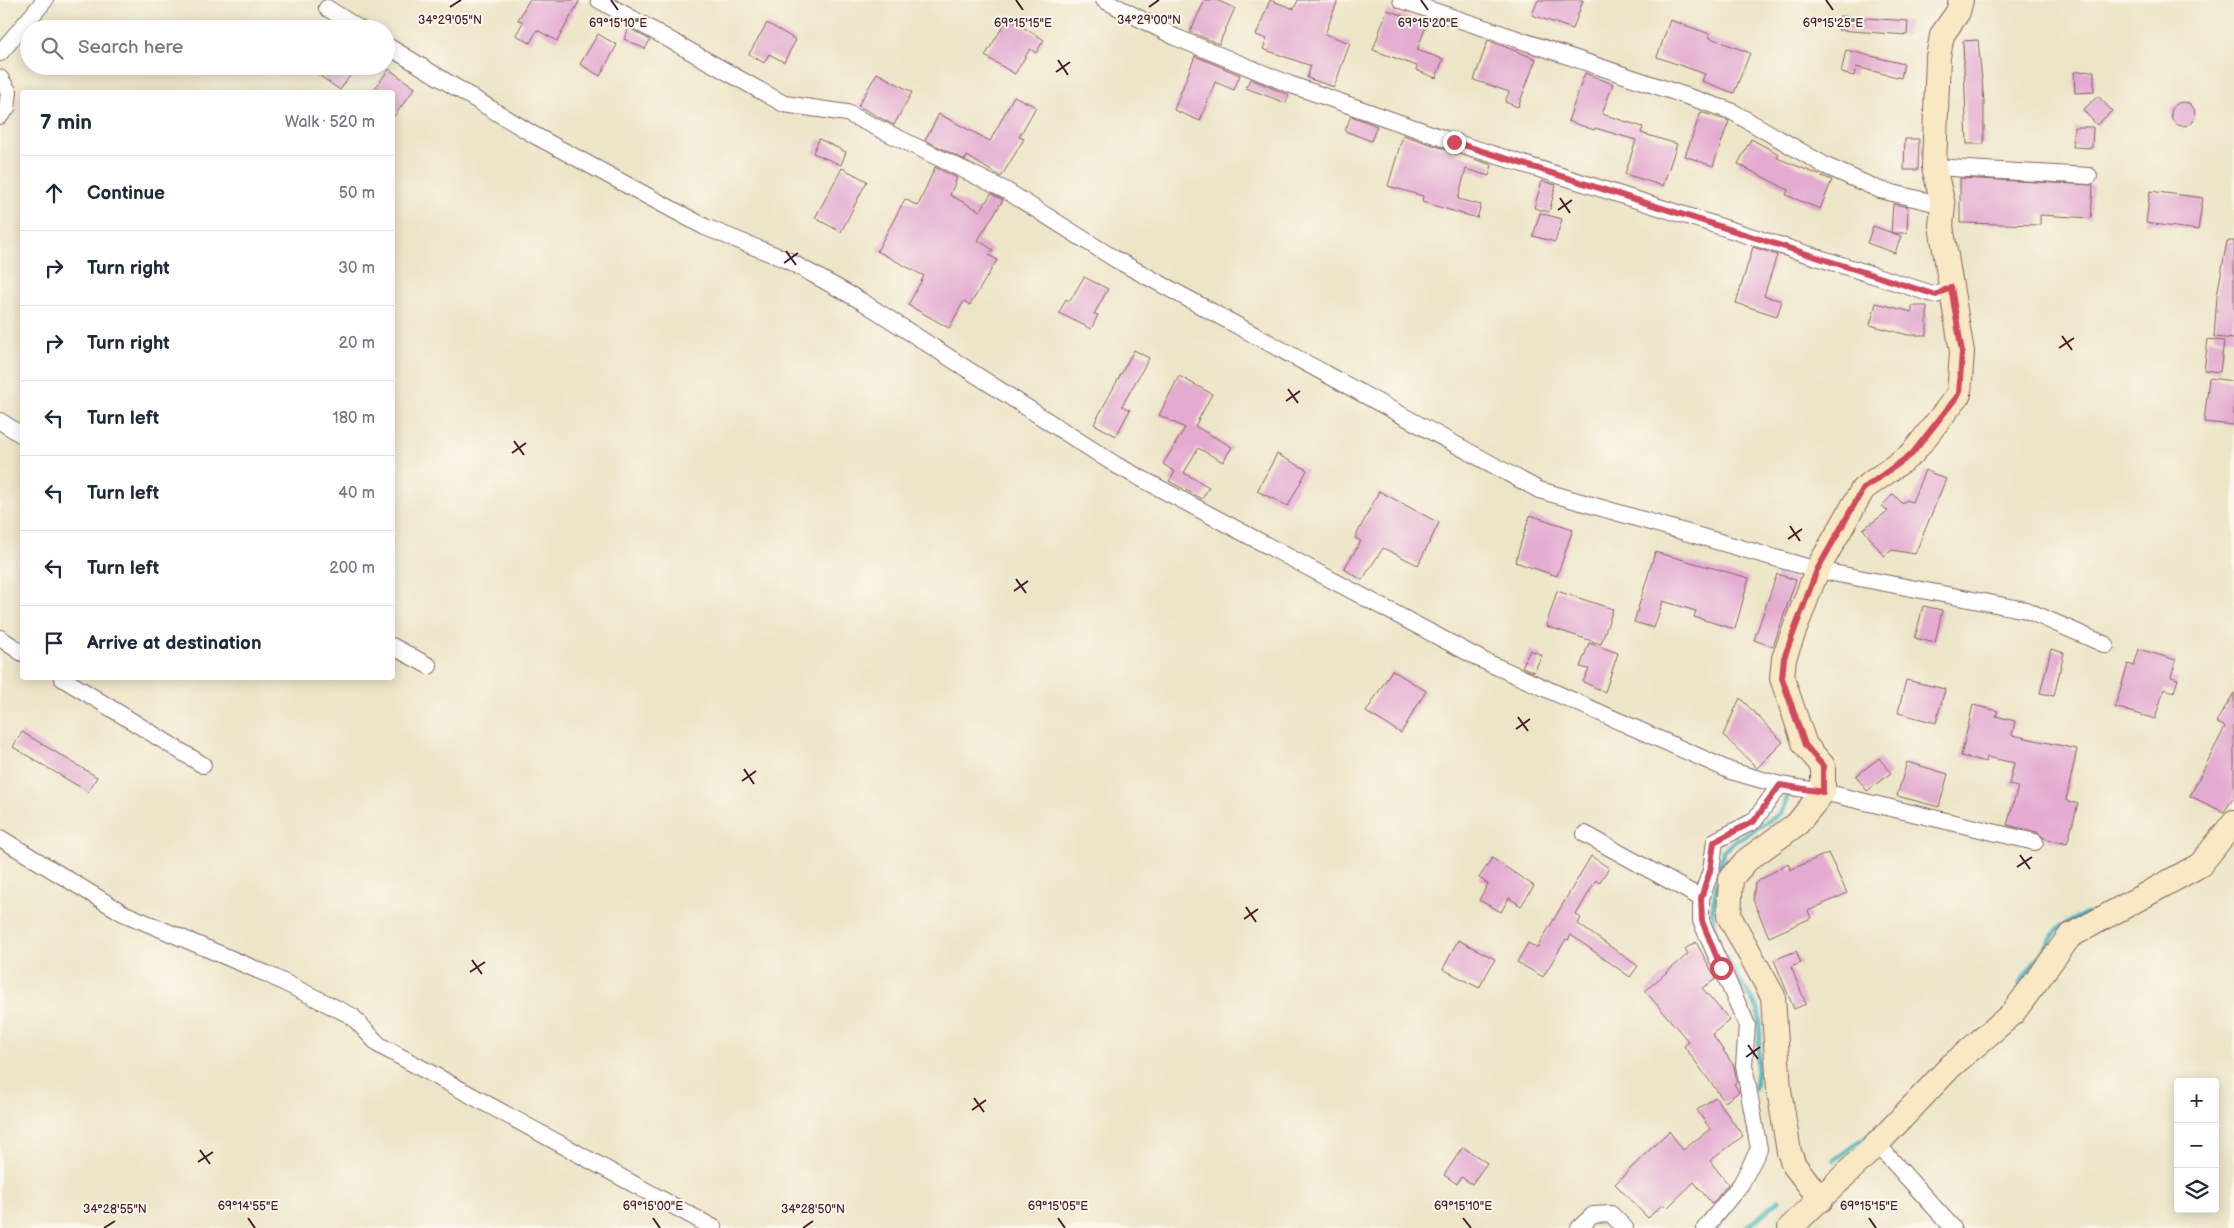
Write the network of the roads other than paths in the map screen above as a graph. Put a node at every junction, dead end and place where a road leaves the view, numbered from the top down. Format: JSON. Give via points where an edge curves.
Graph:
{"nodes":[{"id":1,"x":45,"y":0,"type":"edge"},
{"id":2,"x":599,"y":0,"type":"edge"},
{"id":3,"x":1104,"y":0,"type":"edge"},
{"id":4,"x":1401,"y":0,"type":"edge"},
{"id":5,"x":1961,"y":0,"type":"edge"},
{"id":6,"x":327,"y":8,"type":"dead end"},
{"id":7,"x":28,"y":20,"type":"edge"},
{"id":8,"x":346,"y":20,"type":"edge"},
{"id":9,"x":20,"y":29,"type":"edge"},
{"id":10,"x":395,"y":50,"type":"edge"},
{"id":11,"x":0,"y":53,"type":"edge"},
{"id":12,"x":0,"y":78,"type":"edge"},
{"id":13,"x":0,"y":116,"type":"edge"},
{"id":14,"x":1934,"y":167,"type":"junction"},
{"id":15,"x":2090,"y":176,"type":"dead end"},
{"id":16,"x":1943,"y":205,"type":"junction"},
{"id":17,"x":1951,"y":287,"type":"junction"},
{"id":18,"x":0,"y":421,"type":"edge"},
{"id":19,"x":20,"y":435,"type":"edge"},
{"id":20,"x":1817,"y":570,"type":"junction"},
{"id":21,"x":0,"y":638,"type":"edge"},
{"id":22,"x":2106,"y":645,"type":"dead end"},
{"id":23,"x":395,"y":648,"type":"edge"},
{"id":24,"x":20,"y":651,"type":"edge"},
{"id":25,"x":429,"y":666,"type":"dead end"},
{"id":26,"x":65,"y":680,"type":"edge"},
{"id":27,"x":203,"y":765,"type":"dead end"},
{"id":28,"x":1780,"y":785,"type":"junction"},
{"id":29,"x":1823,"y":792,"type":"junction"},
{"id":30,"x":2234,"y":822,"type":"edge"},
{"id":31,"x":1585,"y":834,"type":"dead end"},
{"id":32,"x":0,"y":838,"type":"edge"},
{"id":33,"x":2035,"y":842,"type":"dead end"},
{"id":34,"x":1701,"y":898,"type":"junction"},
{"id":35,"x":1877,"y":1144,"type":"junction"},
{"id":36,"x":1821,"y":1200,"type":"junction"},
{"id":37,"x":714,"y":1228,"type":"edge"},
{"id":38,"x":1579,"y":1228,"type":"edge"},
{"id":39,"x":1625,"y":1228,"type":"edge"},
{"id":40,"x":1705,"y":1228,"type":"edge"},
{"id":41,"x":1790,"y":1228,"type":"edge"},
{"id":42,"x":1953,"y":1228,"type":"edge"}],
"edges":[{"from":1,"to":7,"type":"street"},
{"from":2,"to":20,"type":"street","via":[[784,104],[847,112],[1007,191],[1115,259],[1539,490]]},
{"from":3,"to":17,"type":"street","via":[[1175,37],[1289,84],[1454,142],[1936,295]]},
{"from":4,"to":16,"type":"street","via":[[1731,111],[1826,166],[1880,190]]},
{"from":5,"to":14,"type":"street","via":[[1958,12],[1942,35],[1938,57]]},
{"from":6,"to":8,"type":"street"},
{"from":9,"to":11,"type":"street"},
{"from":10,"to":28,"type":"street","via":[[534,135],[688,218],[787,260],[863,302],[1116,466],[1484,661],[1731,770]]},
{"from":12,"to":13,"type":"street","via":[[10,92],[7,108]]},
{"from":14,"to":15,"type":"street"},
{"from":14,"to":16,"type":"street"},
{"from":16,"to":17,"type":"street","via":[[1941,226]]},
{"from":17,"to":20,"type":"street","via":[[1962,352],[1959,394],[1912,454],[1863,489]]},
{"from":18,"to":19,"type":"street"},
{"from":20,"to":22,"type":"street","via":[[2026,610]]},
{"from":20,"to":29,"type":"street","via":[[1784,658],[1782,678],[1805,745],[1823,766]]},
{"from":21,"to":24,"type":"street"},
{"from":23,"to":25,"type":"street"},
{"from":26,"to":27,"type":"street"},
{"from":28,"to":29,"type":"street"},
{"from":28,"to":34,"type":"street","via":[[1754,821],[1714,842],[1710,871]]},
{"from":29,"to":33,"type":"street"},
{"from":29,"to":36,"type":"street","via":[[1798,823],[1747,860],[1731,878],[1729,916],[1772,996],[1779,1090],[1789,1152],[1794,1165]]},
{"from":30,"to":35,"type":"street","via":[[2200,865],[2070,936],[2012,1014],[1951,1066]]},
{"from":31,"to":34,"type":"street"},
{"from":32,"to":37,"type":"street","via":[[123,913],[267,974],[352,1016],[379,1045]]},
{"from":34,"to":40,"type":"street","via":[[1702,921],[1748,1025],[1744,1065],[1759,1149],[1741,1184]]},
{"from":35,"to":36,"type":"street"},
{"from":35,"to":42,"type":"street"},
{"from":36,"to":41,"type":"street"},
{"from":38,"to":39,"type":"street","via":[[1593,1214],[1610,1214]]}]}
